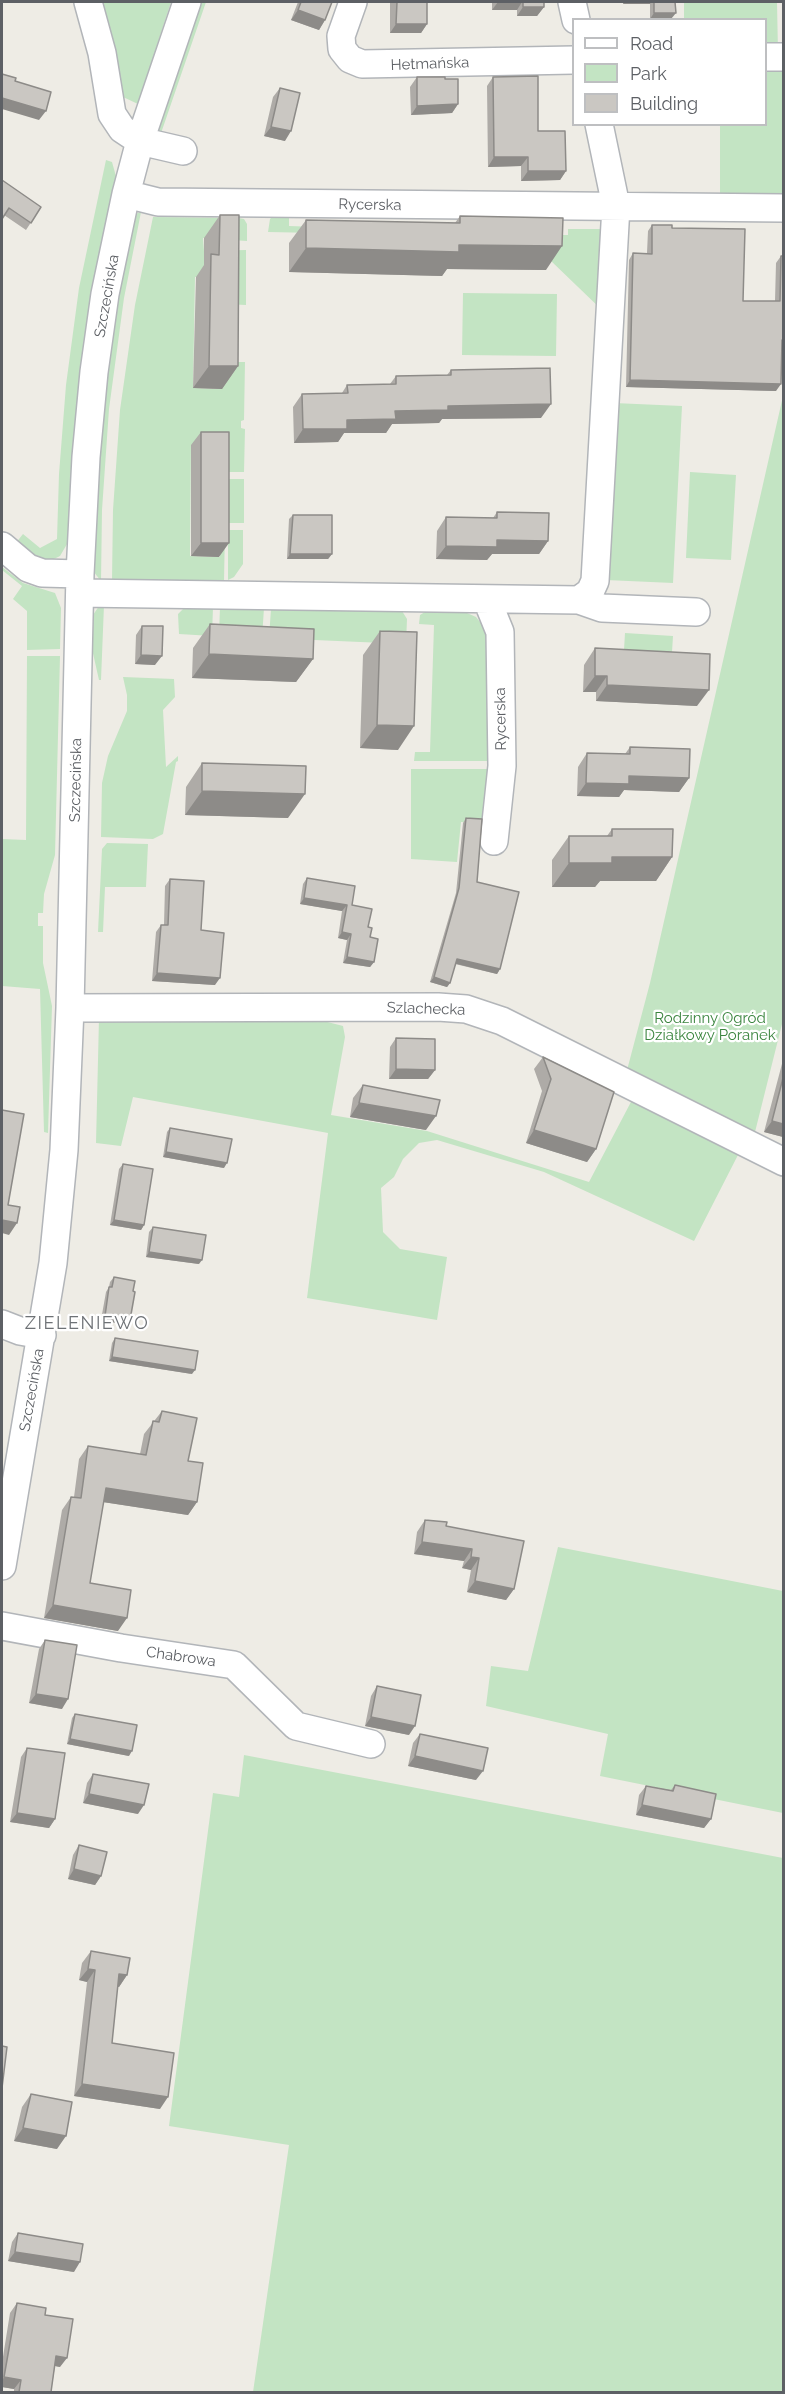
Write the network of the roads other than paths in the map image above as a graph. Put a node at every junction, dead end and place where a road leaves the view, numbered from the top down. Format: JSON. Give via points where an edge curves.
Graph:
{"nodes":[{"id":1,"x":88,"y":2,"type":"edge"},
{"id":2,"x":187,"y":2,"type":"edge"},
{"id":3,"x":353,"y":2,"type":"edge"},
{"id":4,"x":572,"y":2,"type":"edge"},
{"id":5,"x":576,"y":18,"type":"edge"},
{"id":6,"x":767,"y":57,"type":"edge"},
{"id":7,"x":783,"y":57,"type":"edge"},
{"id":8,"x":572,"y":60,"type":"edge"},
{"id":9,"x":599,"y":126,"type":"edge"},
{"id":10,"x":140,"y":141,"type":"junction"},
{"id":11,"x":183,"y":151,"type":"dead end"},
{"id":12,"x":126,"y":194,"type":"junction"},
{"id":13,"x":615,"y":206,"type":"junction"},
{"id":14,"x":783,"y":208,"type":"edge"},
{"id":15,"x":2,"y":546,"type":"edge"},
{"id":16,"x":80,"y":584,"type":"junction"},
{"id":17,"x":487,"y":600,"type":"junction"},
{"id":18,"x":579,"y":600,"type":"junction"},
{"id":19,"x":696,"y":612,"type":"dead end"},
{"id":20,"x":494,"y":841,"type":"dead end"},
{"id":21,"x":70,"y":1008,"type":"junction"},
{"id":22,"x":783,"y":1162,"type":"edge"},
{"id":23,"x":2,"y":1323,"type":"edge"},
{"id":24,"x":42,"y":1335,"type":"junction"},
{"id":25,"x":2,"y":1566,"type":"edge"},
{"id":26,"x":2,"y":1626,"type":"edge"},
{"id":27,"x":371,"y":1744,"type":"dead end"}],
"edges":[{"from":1,"to":10,"type":"street","via":[[102,53],[112,114],[122,129]]},
{"from":2,"to":10,"type":"street","name":"Szczecińska"},
{"from":3,"to":8,"type":"street","name":"Hetmańska","via":[[341,36],[342,49],[350,59],[363,64]]},
{"from":4,"to":5,"type":"street"},
{"from":6,"to":7,"type":"street"},
{"from":9,"to":13,"type":"street"},
{"from":10,"to":11,"type":"street"},
{"from":10,"to":12,"type":"street","name":"Szczecińska"},
{"from":12,"to":13,"type":"street","name":"Rycerska","via":[[158,202]]},
{"from":12,"to":16,"type":"street","name":"Szczecińska","via":[[94,372]]},
{"from":13,"to":14,"type":"street","name":"Rycerska"},
{"from":13,"to":18,"type":"street","via":[[595,581],[590,592]]},
{"from":15,"to":16,"type":"street","via":[[28,568]]},
{"from":16,"to":17,"type":"street"},
{"from":16,"to":21,"type":"street","name":"Szczecińska"},
{"from":17,"to":18,"type":"street"},
{"from":17,"to":20,"type":"street","name":"Rycerska","via":[[500,632],[502,765]]},
{"from":18,"to":19,"type":"street","via":[[602,608]]},
{"from":21,"to":22,"type":"street","name":"Szlachecka","via":[[466,1009],[502,1021]]},
{"from":21,"to":24,"type":"street","name":"Szczecińska","via":[[64,1150]]},
{"from":23,"to":24,"type":"street"},
{"from":24,"to":25,"type":"street","name":"Szczecińska"},
{"from":26,"to":27,"type":"street","name":"Chabrowa","via":[[234,1665],[296,1726]]}]}
